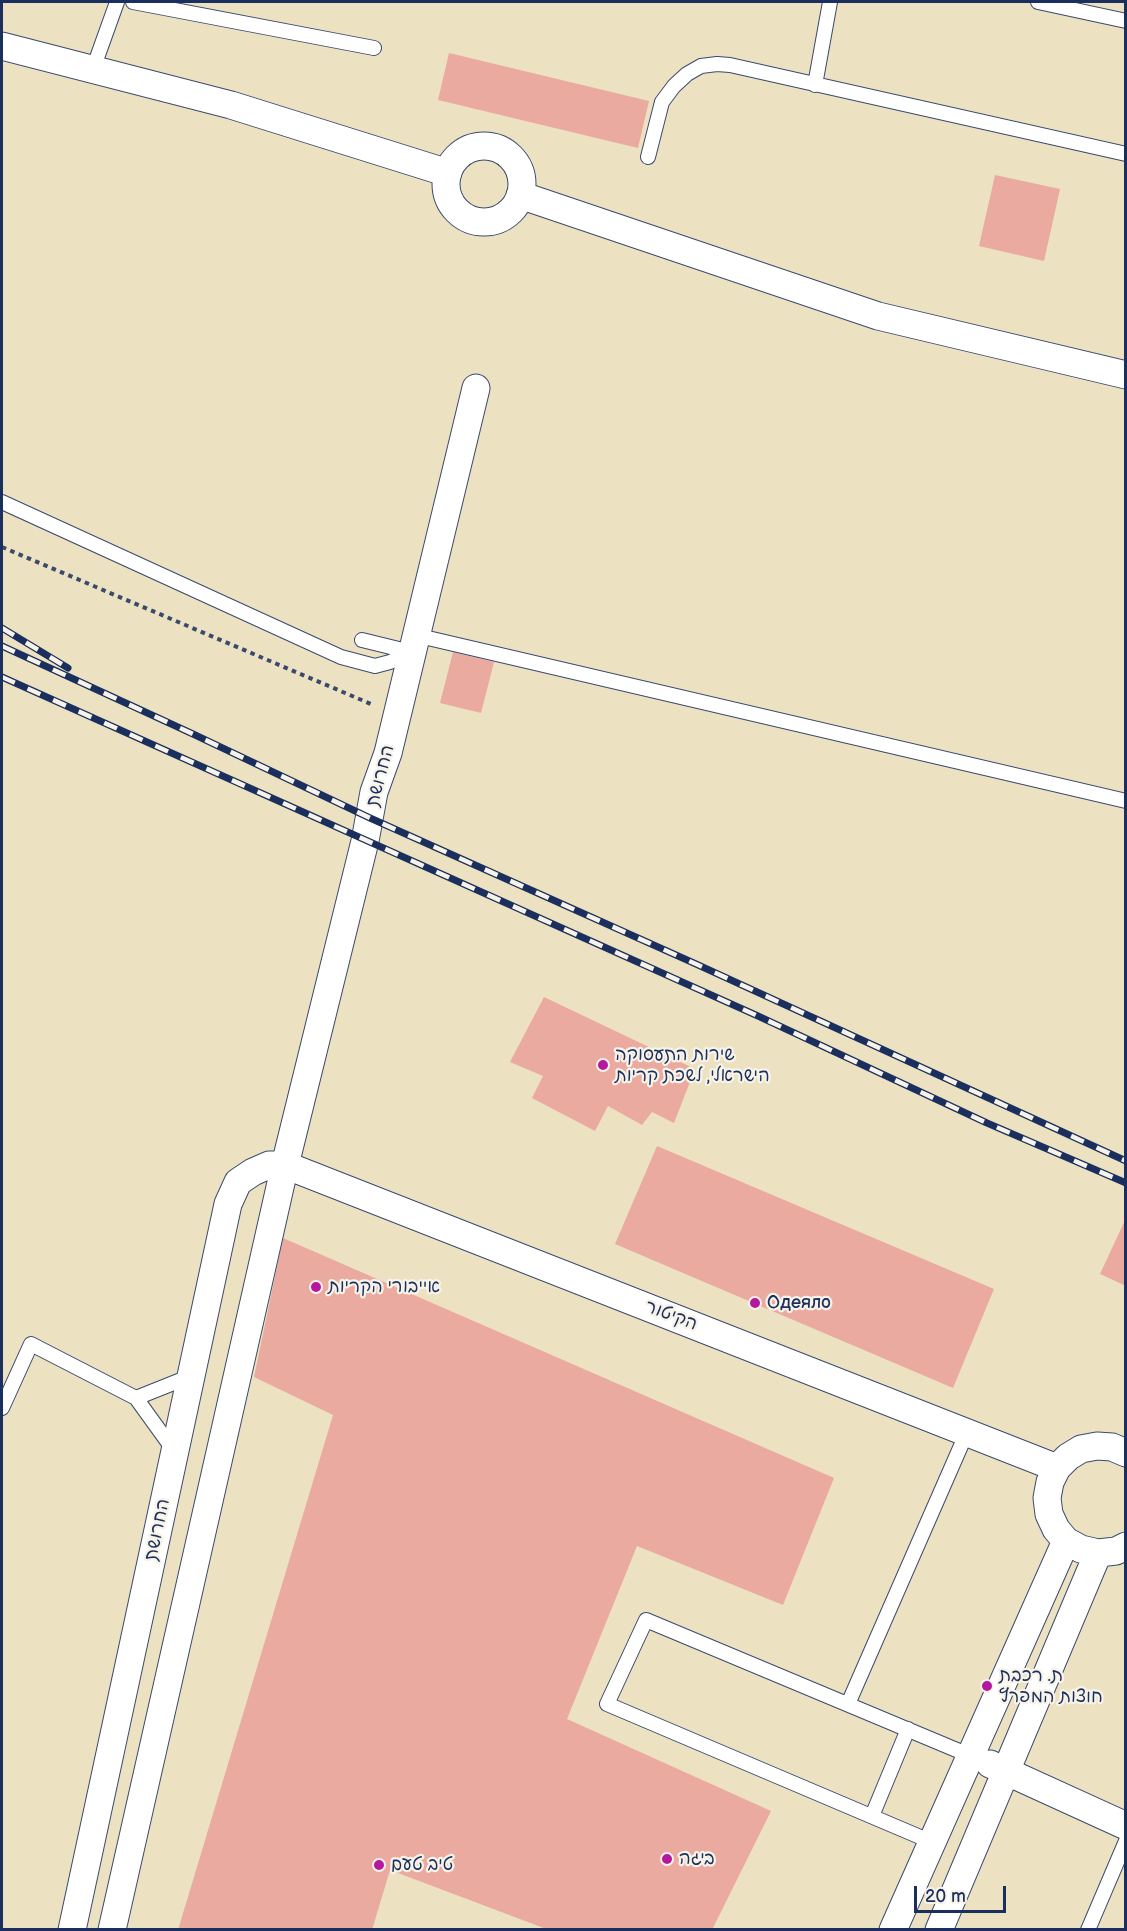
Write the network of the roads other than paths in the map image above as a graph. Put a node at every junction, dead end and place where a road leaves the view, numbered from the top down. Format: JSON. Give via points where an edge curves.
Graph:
{"nodes":[{"id":1,"x":117,"y":2,"type":"edge"},
{"id":2,"x":133,"y":2,"type":"edge"},
{"id":3,"x":830,"y":2,"type":"edge"},
{"id":4,"x":1038,"y":2,"type":"edge"},
{"id":5,"x":1125,"y":21,"type":"edge"},
{"id":6,"x":2,"y":46,"type":"edge"},
{"id":7,"x":374,"y":48,"type":"dead end"},
{"id":8,"x":93,"y":69,"type":"junction"},
{"id":9,"x":815,"y":84,"type":"junction"},
{"id":10,"x":1125,"y":154,"type":"edge"},
{"id":11,"x":648,"y":157,"type":"dead end"},
{"id":12,"x":448,"y":173,"type":"junction"},
{"id":13,"x":520,"y":195,"type":"junction"},
{"id":14,"x":1125,"y":375,"type":"edge"},
{"id":15,"x":476,"y":388,"type":"dead end"},
{"id":16,"x":2,"y":502,"type":"edge"},
{"id":17,"x":362,"y":640,"type":"dead end"},
{"id":18,"x":413,"y":644,"type":"junction"},
{"id":19,"x":1125,"y":801,"type":"edge"},
{"id":20,"x":285,"y":1165,"type":"junction"},
{"id":21,"x":190,"y":1376,"type":"junction"},
{"id":22,"x":136,"y":1398,"type":"junction"},
{"id":23,"x":2,"y":1408,"type":"edge"},
{"id":24,"x":967,"y":1432,"type":"junction"},
{"id":25,"x":175,"y":1452,"type":"junction"},
{"id":26,"x":1125,"y":1453,"type":"edge"},
{"id":27,"x":1057,"y":1468,"type":"junction"},
{"id":28,"x":1066,"y":1540,"type":"junction"},
{"id":29,"x":1125,"y":1546,"type":"edge"},
{"id":30,"x":1098,"y":1553,"type":"junction"},
{"id":31,"x":849,"y":1704,"type":"junction"},
{"id":32,"x":908,"y":1729,"type":"junction"},
{"id":33,"x":970,"y":1756,"type":"junction"},
{"id":34,"x":1006,"y":1771,"type":"junction"},
{"id":35,"x":872,"y":1816,"type":"junction"},
{"id":36,"x":1125,"y":1826,"type":"edge"},
{"id":37,"x":1125,"y":1841,"type":"edge"},
{"id":38,"x":932,"y":1842,"type":"junction"},
{"id":39,"x":970,"y":1857,"type":"junction"},
{"id":40,"x":72,"y":1929,"type":"edge"},
{"id":41,"x":112,"y":1929,"type":"edge"},
{"id":42,"x":893,"y":1929,"type":"edge"},
{"id":43,"x":939,"y":1929,"type":"edge"},
{"id":44,"x":1088,"y":1929,"type":"edge"}],
"edges":[{"from":1,"to":8,"type":"lane"},
{"from":2,"to":7,"type":"lane"},
{"from":3,"to":9,"type":"lane"},
{"from":4,"to":5,"type":"lane"},
{"from":6,"to":8,"type":"street"},
{"from":8,"to":12,"type":"street","via":[[284,120]]},
{"from":9,"to":10,"type":"lane"},
{"from":9,"to":11,"type":"lane","via":[[730,65],[701,66],[687,74],[662,102]]},
{"from":12,"to":13,"type":"street","via":[[456,158],[466,151],[495,148],[517,166],[522,184]]},
{"from":12,"to":13,"type":"street","via":[[450,202],[473,220],[490,222],[502,218]]},
{"from":13,"to":14,"type":"street","via":[[878,316]]},
{"from":15,"to":18,"type":"street","name":"החרושת"},
{"from":16,"to":18,"type":"lane","via":[[341,657],[375,666],[390,662]]},
{"from":17,"to":18,"type":"lane"},
{"from":18,"to":19,"type":"lane"},
{"from":18,"to":20,"type":"street","name":"החרושת"},
{"from":20,"to":21,"type":"street","name":"החרושת","via":[[269,1166],[238,1182],[228,1204]]},
{"from":20,"to":24,"type":"street","name":"הקיטור"},
{"from":20,"to":41,"type":"street","name":"החרושת"},
{"from":21,"to":22,"type":"lane"},
{"from":21,"to":25,"type":"street","name":"החרושת"},
{"from":22,"to":23,"type":"lane","via":[[31,1344]]},
{"from":22,"to":25,"type":"lane"},
{"from":24,"to":27,"type":"street","name":"הקיטור"},
{"from":24,"to":31,"type":"lane"},
{"from":25,"to":40,"type":"street","name":"החרושת"},
{"from":26,"to":27,"type":"street","via":[[1112,1447],[1081,1449]]},
{"from":27,"to":28,"type":"street","via":[[1047,1498],[1052,1521]]},
{"from":28,"to":30,"type":"street","via":[[1081,1550]]},
{"from":28,"to":33,"type":"street"},
{"from":29,"to":30,"type":"street"},
{"from":30,"to":34,"type":"street"},
{"from":31,"to":32,"type":"lane"},
{"from":31,"to":35,"type":"lane","via":[[646,1620],[607,1704]]},
{"from":32,"to":33,"type":"lane"},
{"from":32,"to":35,"type":"lane"},
{"from":33,"to":34,"type":"street"},
{"from":33,"to":38,"type":"street"},
{"from":34,"to":36,"type":"street"},
{"from":34,"to":39,"type":"street"},
{"from":35,"to":38,"type":"lane"},
{"from":37,"to":44,"type":"lane"},
{"from":38,"to":39,"type":"street"},
{"from":38,"to":42,"type":"street"},
{"from":39,"to":43,"type":"street"}]}
